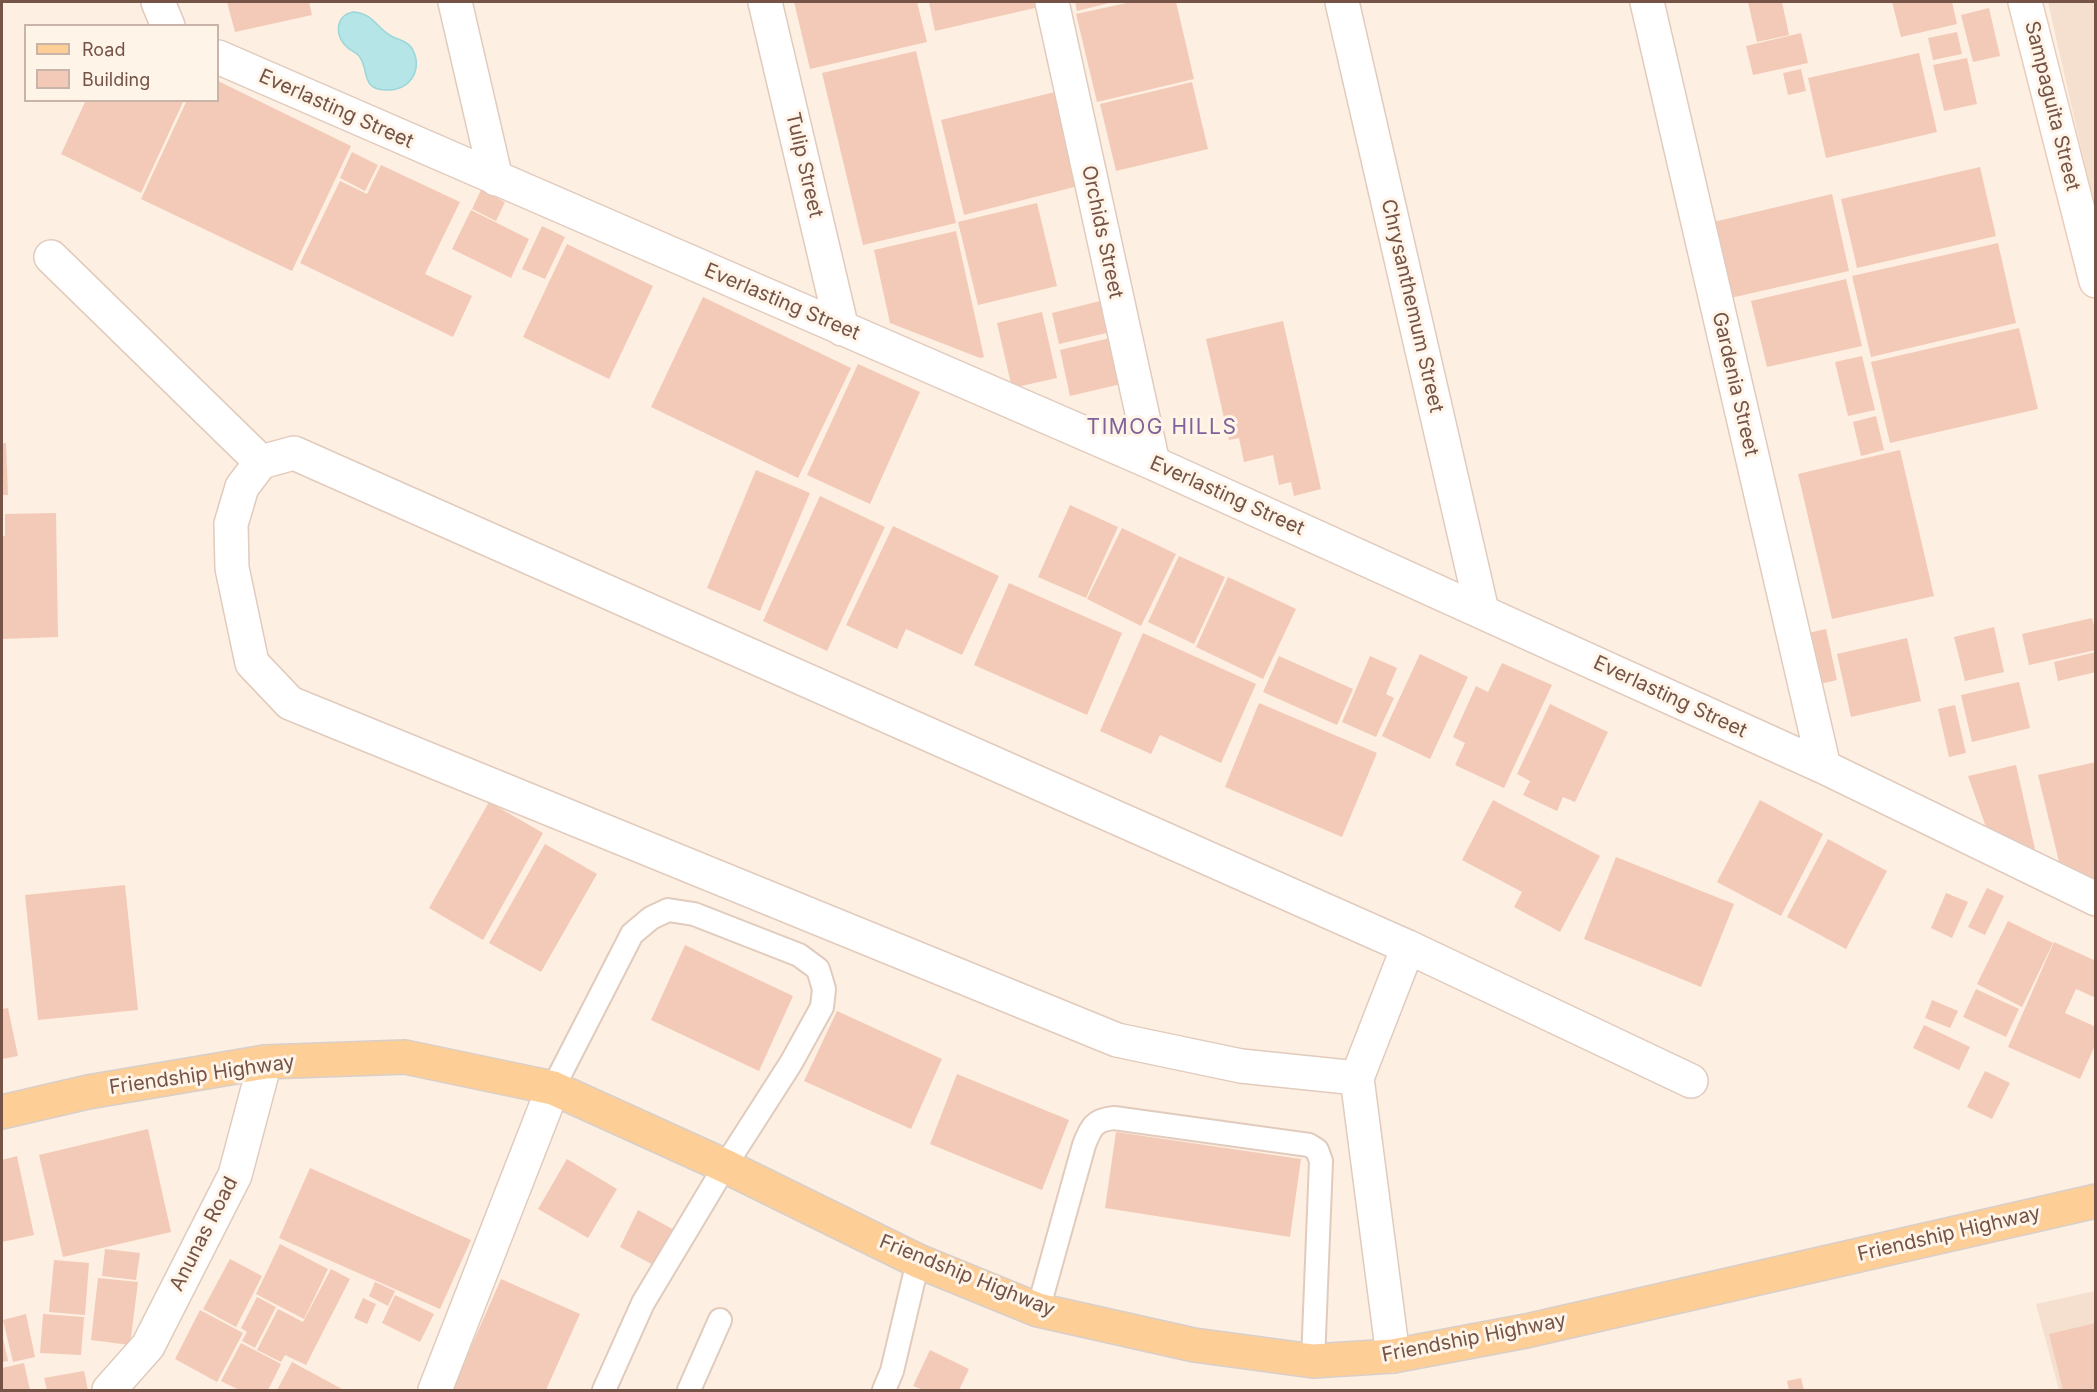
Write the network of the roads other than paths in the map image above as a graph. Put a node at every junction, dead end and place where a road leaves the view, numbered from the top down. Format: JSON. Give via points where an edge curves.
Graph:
{"nodes":[{"id":1,"x":158,"y":2,"type":"edge"},
{"id":2,"x":455,"y":2,"type":"edge"},
{"id":3,"x":765,"y":2,"type":"edge"},
{"id":4,"x":1052,"y":2,"type":"edge"},
{"id":5,"x":1342,"y":2,"type":"edge"},
{"id":6,"x":1647,"y":2,"type":"edge"},
{"id":7,"x":2025,"y":2,"type":"edge"},
{"id":8,"x":167,"y":24,"type":"edge"},
{"id":9,"x":219,"y":57,"type":"edge"},
{"id":10,"x":496,"y":179,"type":"junction"},
{"id":11,"x":51,"y":257,"type":"dead end"},
{"id":12,"x":2096,"y":281,"type":"edge"},
{"id":13,"x":842,"y":329,"type":"junction"},
{"id":14,"x":261,"y":462,"type":"junction"},
{"id":15,"x":1153,"y":463,"type":"junction"},
{"id":16,"x":1482,"y":611,"type":"junction"},
{"id":17,"x":1824,"y":767,"type":"junction"},
{"id":18,"x":2096,"y":899,"type":"edge"},
{"id":19,"x":1408,"y":947,"type":"junction"},
{"id":20,"x":265,"y":1062,"type":"junction"},
{"id":21,"x":1357,"y":1078,"type":"junction"},
{"id":22,"x":1691,"y":1081,"type":"dead end"},
{"id":23,"x":553,"y":1088,"type":"junction"},
{"id":24,"x":2,"y":1112,"type":"edge"},
{"id":25,"x":725,"y":1166,"type":"junction"},
{"id":26,"x":2096,"y":1201,"type":"edge"},
{"id":27,"x":918,"y":1261,"type":"junction"},
{"id":28,"x":1038,"y":1310,"type":"junction"},
{"id":29,"x":720,"y":1320,"type":"dead end"},
{"id":30,"x":1393,"y":1356,"type":"junction"},
{"id":31,"x":1312,"y":1361,"type":"junction"},
{"id":32,"x":109,"y":1390,"type":"edge"},
{"id":33,"x":435,"y":1390,"type":"edge"},
{"id":34,"x":604,"y":1390,"type":"edge"},
{"id":35,"x":689,"y":1390,"type":"edge"},
{"id":36,"x":884,"y":1390,"type":"edge"}],
"edges":[{"from":1,"to":8,"type":"street"},
{"from":2,"to":10,"type":"street"},
{"from":3,"to":13,"type":"street","name":"Tulip Street"},
{"from":4,"to":15,"type":"street","name":"Orchids Street"},
{"from":5,"to":16,"type":"street","name":"Chrysanthemum Street"},
{"from":6,"to":17,"type":"street","name":"Gardenia Street"},
{"from":7,"to":12,"type":"street","name":"Sampaguita Street"},
{"from":9,"to":10,"type":"street","name":"Everlasting Street"},
{"from":10,"to":13,"type":"street","name":"Everlasting Street"},
{"from":11,"to":14,"type":"street"},
{"from":13,"to":15,"type":"street","name":"Everlasting Street"},
{"from":14,"to":19,"type":"street","via":[[294,453]]},
{"from":14,"to":21,"type":"street","via":[[242,488],[231,524],[232,568],[252,663],[290,703],[1117,1040],[1240,1066]]},
{"from":15,"to":16,"type":"street","name":"Everlasting Street"},
{"from":16,"to":17,"type":"street","name":"Everlasting Street"},
{"from":17,"to":18,"type":"street","name":"Everlasting Street"},
{"from":19,"to":21,"type":"street"},
{"from":19,"to":22,"type":"street"},
{"from":20,"to":23,"type":"main road","name":"Friendship Highway","via":[[405,1057]]},
{"from":20,"to":24,"type":"main road","name":"Friendship Highway","via":[[88,1092]]},
{"from":20,"to":32,"type":"street","name":"Anunas Road","via":[[235,1175],[148,1346]]},
{"from":21,"to":30,"type":"street"},
{"from":23,"to":25,"type":"main road","name":"Friendship Highway"},
{"from":23,"to":25,"type":"lane","via":[[632,934],[651,918],[668,910],[694,914],[799,955],[818,969],[824,989],[822,1007]]},
{"from":23,"to":33,"type":"street"},
{"from":25,"to":27,"type":"main road","name":"Friendship Highway"},
{"from":25,"to":34,"type":"lane","via":[[643,1304]]},
{"from":26,"to":30,"type":"main road","name":"Friendship Highway","via":[[1526,1331]]},
{"from":27,"to":28,"type":"main road","name":"Friendship Highway"},
{"from":27,"to":36,"type":"lane"},
{"from":28,"to":31,"type":"main road","name":"Friendship Highway","via":[[1194,1345]]},
{"from":28,"to":31,"type":"lane","via":[[1084,1145],[1101,1119],[1309,1145],[1317,1150],[1321,1161]]},
{"from":29,"to":35,"type":"lane"},
{"from":30,"to":31,"type":"main road","name":"Friendship Highway"}]}
